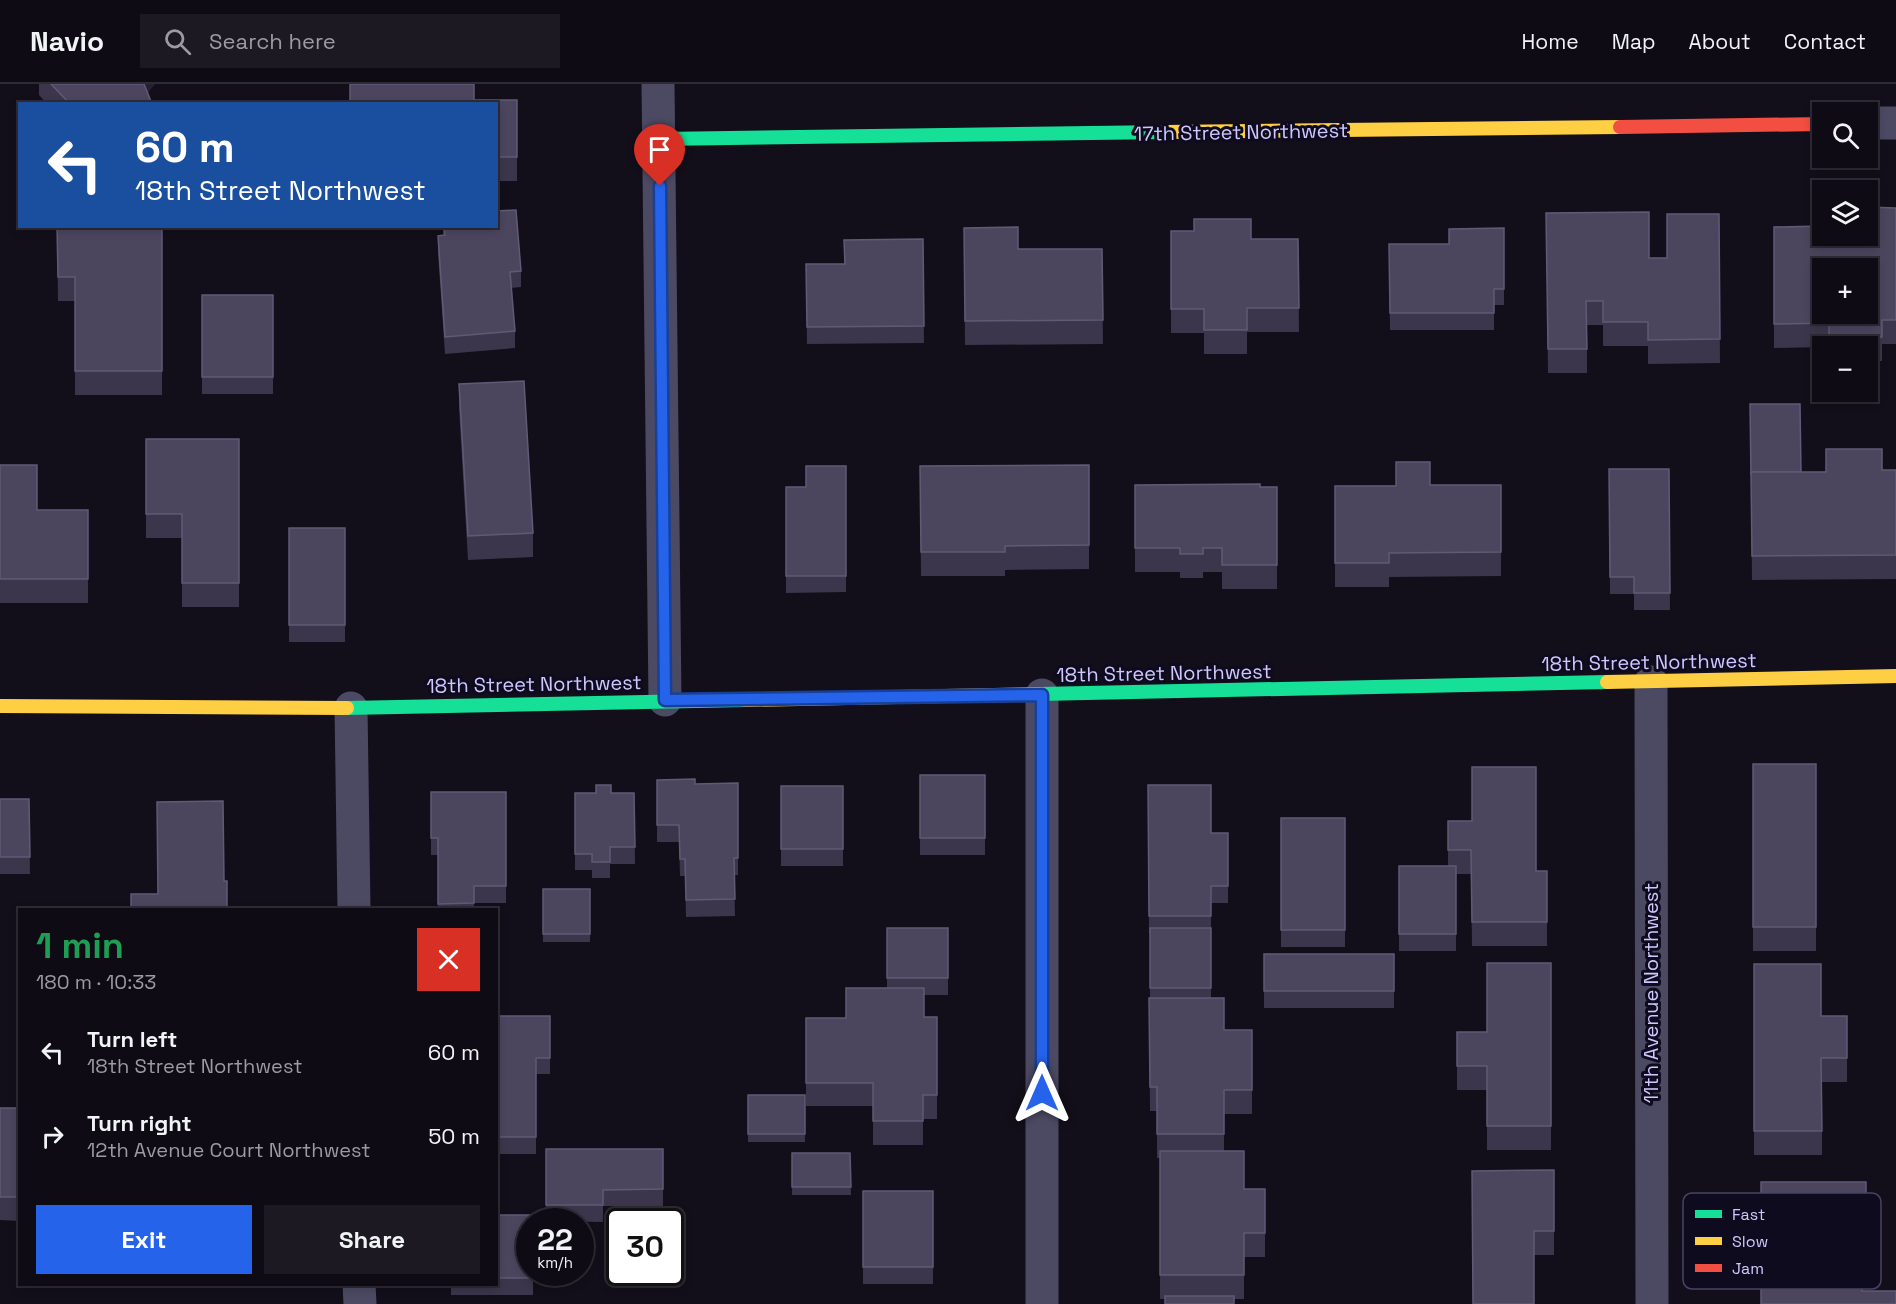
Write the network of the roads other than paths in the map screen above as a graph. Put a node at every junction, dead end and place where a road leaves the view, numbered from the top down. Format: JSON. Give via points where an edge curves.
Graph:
{"nodes":[{"id":1,"x":658,"y":84,"type":"edge"},
{"id":2,"x":1878,"y":123,"type":"edge"},
{"id":3,"x":1896,"y":123,"type":"edge"},
{"id":4,"x":1812,"y":124,"type":"edge"},
{"id":5,"x":660,"y":139,"type":"junction"},
{"id":6,"x":1896,"y":676,"type":"edge"},
{"id":7,"x":1651,"y":682,"type":"junction"},
{"id":8,"x":1042,"y":695,"type":"junction"},
{"id":9,"x":665,"y":700,"type":"junction"},
{"id":10,"x":0,"y":706,"type":"edge"},
{"id":11,"x":351,"y":708,"type":"junction"},
{"id":12,"x":354,"y":908,"type":"edge"},
{"id":13,"x":359,"y":1286,"type":"edge"},
{"id":14,"x":360,"y":1304,"type":"edge"},
{"id":15,"x":1042,"y":1304,"type":"edge"},
{"id":16,"x":1652,"y":1304,"type":"edge"}],
"edges":[{"from":1,"to":5,"type":"street"},
{"from":2,"to":3,"type":"street"},
{"from":4,"to":5,"type":"street","name":"17th Street Northwest"},
{"from":5,"to":9,"type":"street"},
{"from":6,"to":7,"type":"street","name":"18th Street Northwest"},
{"from":7,"to":8,"type":"street","name":"18th Street Northwest"},
{"from":7,"to":16,"type":"street","name":"11th Avenue Northwest"},
{"from":8,"to":9,"type":"street","name":"18th Street Northwest"},
{"from":8,"to":15,"type":"street"},
{"from":9,"to":11,"type":"street","name":"18th Street Northwest"},
{"from":10,"to":11,"type":"street","name":"18th Street Northwest"},
{"from":11,"to":12,"type":"street"},
{"from":13,"to":14,"type":"street"}]}
